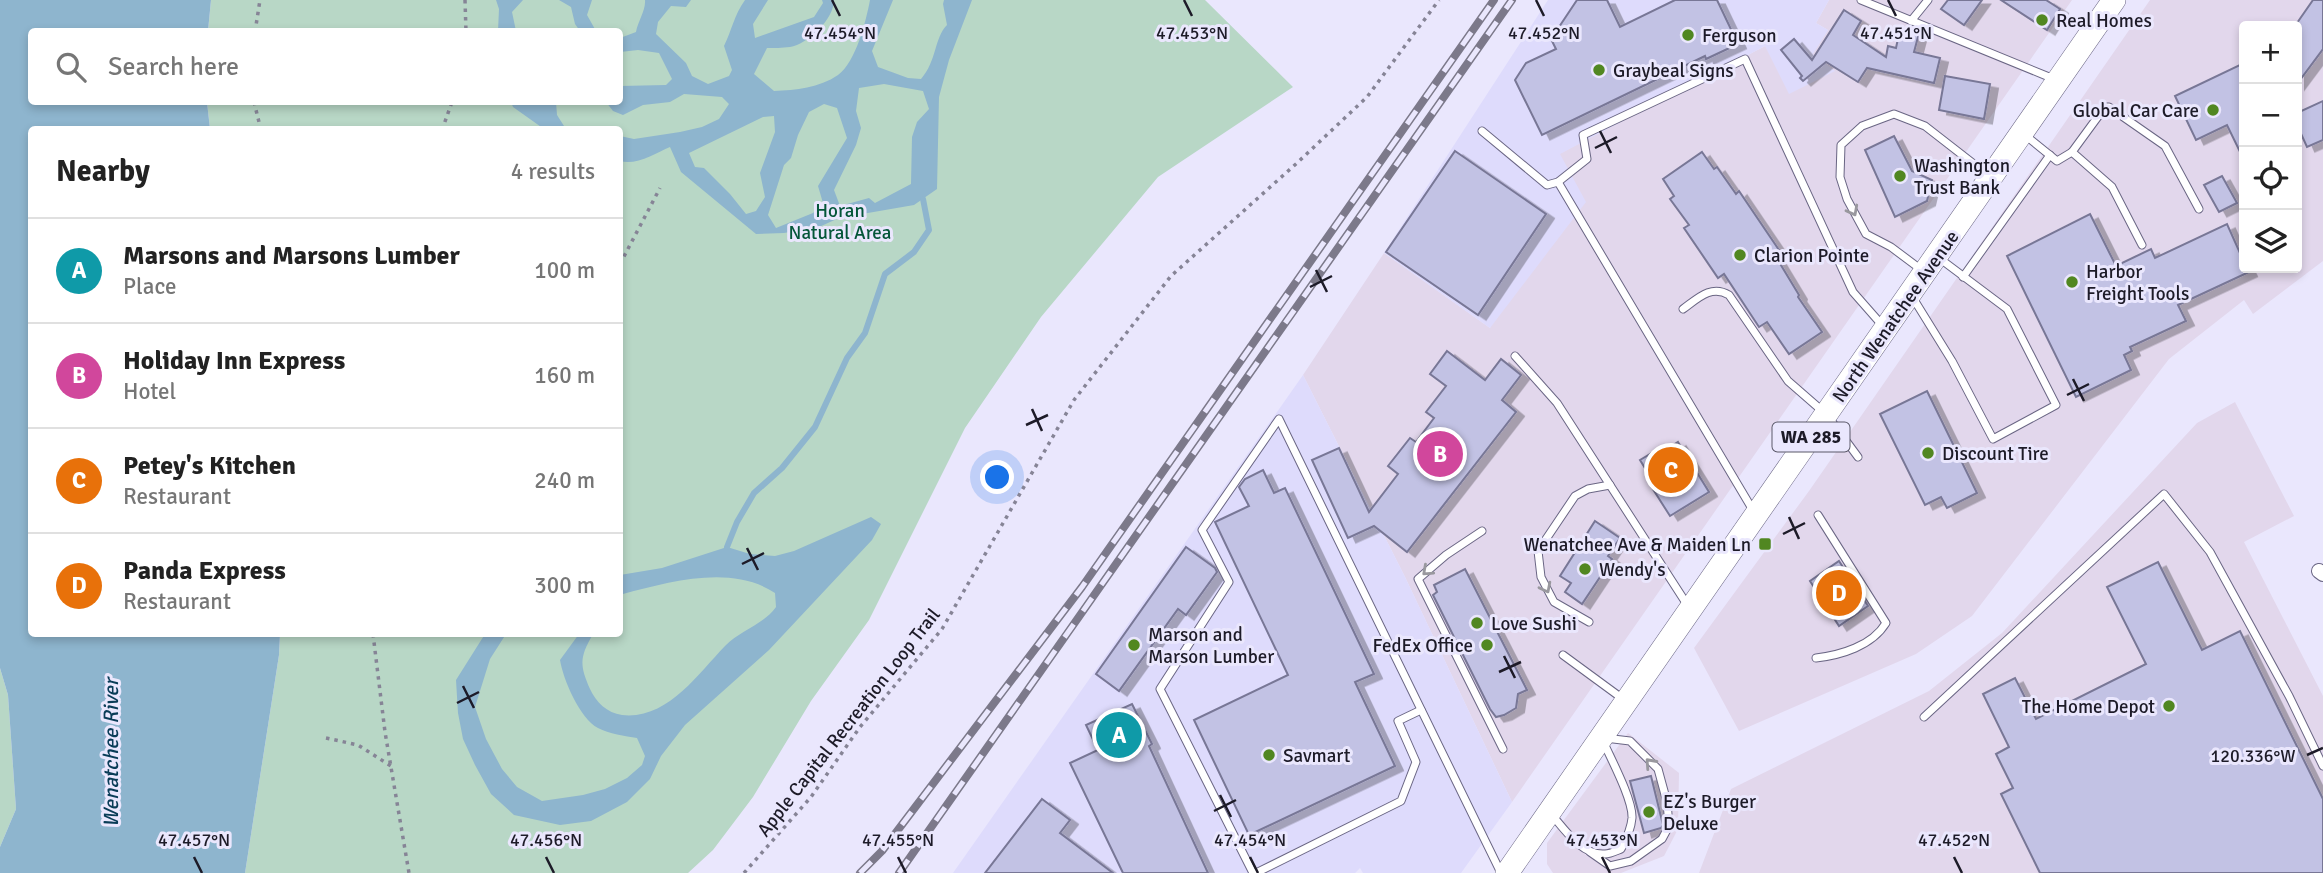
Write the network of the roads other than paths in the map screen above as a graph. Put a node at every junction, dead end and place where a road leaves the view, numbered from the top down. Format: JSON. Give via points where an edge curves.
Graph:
{"nodes":[{"id":1,"x":1861,"y":0,"type":"edge"},
{"id":2,"x":1928,"y":0,"type":"edge"},
{"id":3,"x":2108,"y":2,"type":"edge"},
{"id":4,"x":1911,"y":21,"type":"junction"},
{"id":5,"x":2058,"y":81,"type":"junction"},
{"id":6,"x":1482,"y":131,"type":"dead end"},
{"id":7,"x":2022,"y":133,"type":"junction"},
{"id":8,"x":2072,"y":152,"type":"junction"},
{"id":9,"x":2050,"y":155,"type":"junction"},
{"id":10,"x":1992,"y":177,"type":"junction"},
{"id":11,"x":1558,"y":182,"type":"junction"},
{"id":12,"x":2199,"y":209,"type":"dead end"},
{"id":13,"x":2142,"y":245,"type":"dead end"},
{"id":14,"x":1931,"y":265,"type":"junction"},
{"id":15,"x":1963,"y":276,"type":"junction"},
{"id":16,"x":1911,"y":295,"type":"junction"},
{"id":17,"x":1683,"y":309,"type":"dead end"},
{"id":18,"x":1886,"y":330,"type":"junction"},
{"id":19,"x":1515,"y":356,"type":"dead end"},
{"id":20,"x":1827,"y":415,"type":"junction"},
{"id":21,"x":1857,"y":457,"type":"dead end"},
{"id":22,"x":1610,"y":485,"type":"junction"},
{"id":23,"x":1818,"y":515,"type":"dead end"},
{"id":24,"x":1756,"y":516,"type":"junction"},
{"id":25,"x":1482,"y":531,"type":"dead end"},
{"id":26,"x":1691,"y":610,"type":"junction"},
{"id":27,"x":1589,"y":622,"type":"dead end"},
{"id":28,"x":1563,"y":655,"type":"dead end"},
{"id":29,"x":1816,"y":658,"type":"dead end"},
{"id":30,"x":1627,"y":701,"type":"junction"},
{"id":31,"x":1421,"y":710,"type":"junction"},
{"id":32,"x":1924,"y":717,"type":"dead end"},
{"id":33,"x":1601,"y":738,"type":"junction"},
{"id":34,"x":1503,"y":749,"type":"dead end"},
{"id":35,"x":2323,"y":766,"type":"edge"},
{"id":36,"x":1549,"y":811,"type":"junction"},
{"id":37,"x":1590,"y":852,"type":"junction"},
{"id":38,"x":1608,"y":870,"type":"edge"},
{"id":39,"x":1254,"y":873,"type":"edge"},
{"id":40,"x":1501,"y":873,"type":"edge"},
{"id":41,"x":1507,"y":873,"type":"edge"}],
"edges":[{"from":1,"to":4,"type":"lane"},
{"from":2,"to":4,"type":"lane"},
{"from":3,"to":5,"type":"main road","name":"North Wenatchee Avenue","number":"WA 285"},
{"from":4,"to":5,"type":"lane"},
{"from":5,"to":7,"type":"main road","name":"North Wenatchee Avenue","number":"WA 285"},
{"from":6,"to":11,"type":"lane","via":[[1547,185]]},
{"from":7,"to":9,"type":"lane"},
{"from":7,"to":10,"type":"main road","name":"North Wenatchee Avenue","number":"WA 285"},
{"from":8,"to":9,"type":"lane","via":[[2057,161]]},
{"from":8,"to":12,"type":"lane","via":[[2109,107],[2165,146]]},
{"from":8,"to":13,"type":"lane","via":[[2112,187]]},
{"from":9,"to":15,"type":"lane"},
{"from":10,"to":14,"type":"main road","name":"North Wenatchee Avenue","number":"WA 285"},
{"from":10,"to":14,"type":"lane","one_way":true,"via":[[1925,126],[1894,114],[1861,126],[1841,145],[1840,177],[1866,234]]},
{"from":11,"to":18,"type":"lane","via":[[1587,159],[1583,135],[1745,59],[1853,292]]},
{"from":11,"to":24,"type":"lane"},
{"from":14,"to":15,"type":"lane"},
{"from":14,"to":16,"type":"main road","name":"North Wenatchee Avenue","number":"WA 285"},
{"from":15,"to":16,"type":"lane","via":[[2007,309],[2056,405],[1993,439]]},
{"from":16,"to":18,"type":"main road","name":"North Wenatchee Avenue","number":"WA 285"},
{"from":17,"to":20,"type":"lane","via":[[1709,291],[1729,295],[1788,381]]},
{"from":18,"to":20,"type":"main road","name":"North Wenatchee Avenue","number":"WA 285"},
{"from":19,"to":22,"type":"lane","via":[[1557,403]]},
{"from":20,"to":21,"type":"lane"},
{"from":20,"to":24,"type":"main road","name":"North Wenatchee Avenue","number":"WA 285"},
{"from":22,"to":26,"type":"lane"},
{"from":22,"to":27,"type":"lane","one_way":true,"via":[[1575,496],[1538,551],[1541,577],[1554,602]]},
{"from":23,"to":29,"type":"lane","via":[[1886,623],[1878,636],[1838,656]]},
{"from":24,"to":26,"type":"main road","name":"North Wenatchee Avenue","number":"WA 285"},
{"from":25,"to":34,"type":"lane","one_way":true,"via":[[1418,579]]},
{"from":26,"to":30,"type":"main road","name":"North Wenatchee Avenue","number":"WA 285"},
{"from":28,"to":30,"type":"lane"},
{"from":30,"to":33,"type":"main road","name":"North Wenatchee Avenue","number":"WA 285"},
{"from":31,"to":39,"type":"lane","via":[[1398,721],[1416,762],[1401,801]]},
{"from":31,"to":39,"type":"lane","via":[[1279,419],[1202,530],[1229,582],[1160,689]]},
{"from":31,"to":40,"type":"lane"},
{"from":32,"to":35,"type":"lane","via":[[2164,494],[2210,552],[2290,696]]},
{"from":33,"to":36,"type":"main road","name":"North Wenatchee Avenue","number":"WA 285"},
{"from":33,"to":37,"type":"lane","via":[[1633,815],[1621,849]]},
{"from":38,"to":33,"type":"lane","one_way":true,"via":[[1631,861],[1662,839],[1668,826],[1667,802],[1658,769],[1630,741]]},
{"from":36,"to":37,"type":"lane","via":[[1568,835]]},
{"from":36,"to":41,"type":"main road","name":"North Wenatchee Avenue","number":"WA 285"},
{"from":37,"to":38,"type":"lane"}]}
